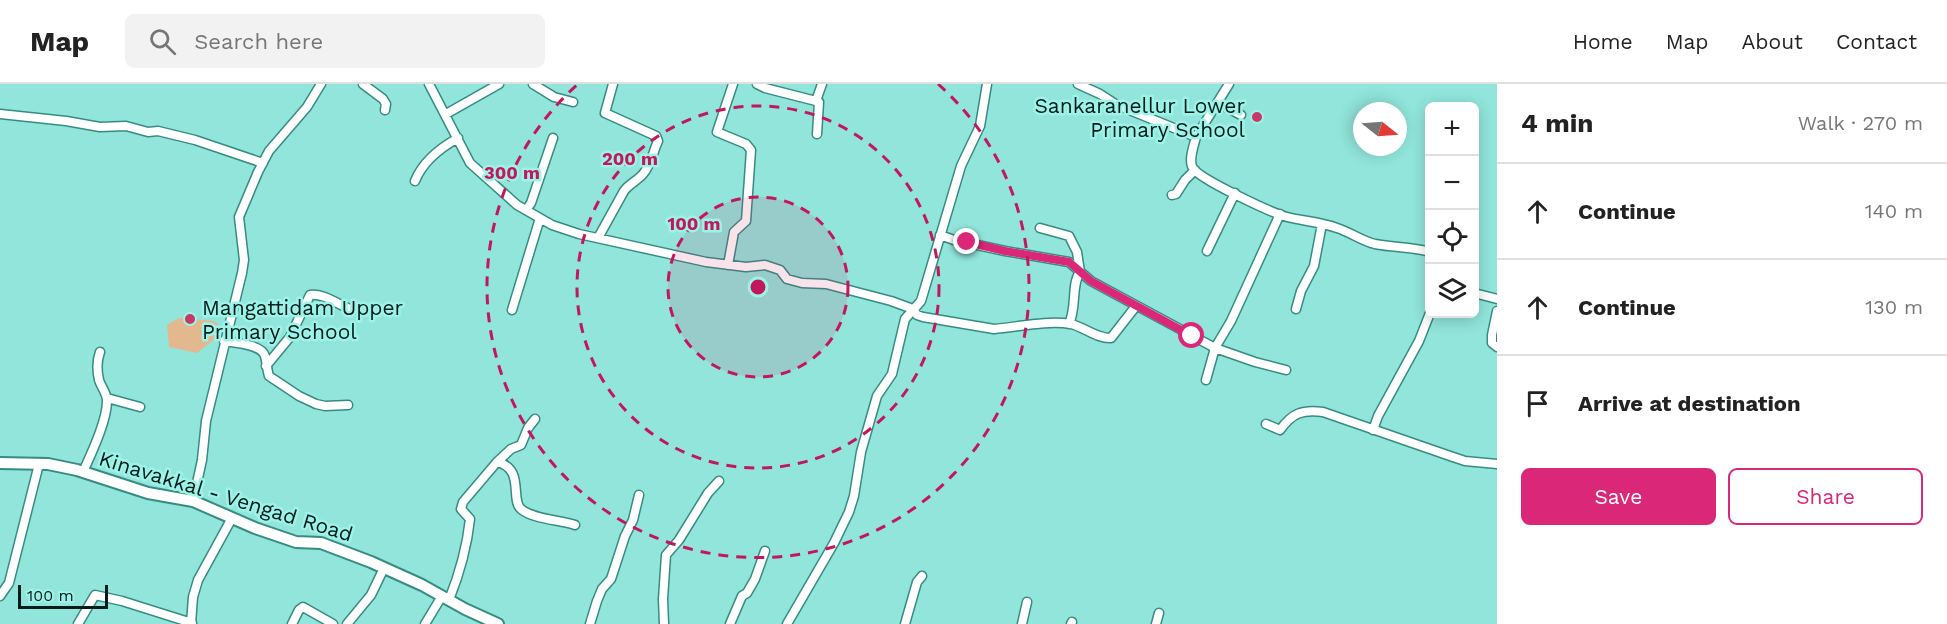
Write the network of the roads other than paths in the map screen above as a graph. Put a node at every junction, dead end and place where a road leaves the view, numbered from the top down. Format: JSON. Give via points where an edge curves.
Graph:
{"nodes":[{"id":1,"x":321,"y":84,"type":"edge"},
{"id":2,"x":363,"y":84,"type":"edge"},
{"id":3,"x":429,"y":84,"type":"edge"},
{"id":4,"x":499,"y":84,"type":"edge"},
{"id":5,"x":533,"y":84,"type":"edge"},
{"id":6,"x":613,"y":84,"type":"edge"},
{"id":7,"x":733,"y":84,"type":"edge"},
{"id":8,"x":757,"y":84,"type":"edge"},
{"id":9,"x":822,"y":84,"type":"edge"},
{"id":10,"x":987,"y":84,"type":"edge"},
{"id":11,"x":1078,"y":84,"type":"edge"},
{"id":12,"x":1229,"y":84,"type":"edge"},
{"id":13,"x":816,"y":100,"type":"junction"},
{"id":14,"x":573,"y":102,"type":"dead end"},
{"id":15,"x":1218,"y":103,"type":"junction"},
{"id":16,"x":385,"y":110,"type":"dead end"},
{"id":17,"x":0,"y":114,"type":"edge"},
{"id":18,"x":446,"y":114,"type":"junction"},
{"id":19,"x":1241,"y":115,"type":"dead end"},
{"id":20,"x":817,"y":134,"type":"dead end"},
{"id":21,"x":1196,"y":137,"type":"junction"},
{"id":22,"x":458,"y":138,"type":"junction"},
{"id":23,"x":553,"y":138,"type":"dead end"},
{"id":24,"x":263,"y":163,"type":"junction"},
{"id":25,"x":1195,"y":170,"type":"junction"},
{"id":26,"x":415,"y":181,"type":"dead end"},
{"id":27,"x":1235,"y":193,"type":"junction"},
{"id":28,"x":1172,"y":195,"type":"dead end"},
{"id":29,"x":525,"y":210,"type":"junction"},
{"id":30,"x":1280,"y":214,"type":"junction"},
{"id":31,"x":540,"y":218,"type":"junction"},
{"id":32,"x":1322,"y":224,"type":"junction"},
{"id":33,"x":1040,"y":228,"type":"dead end"},
{"id":34,"x":940,"y":235,"type":"junction"},
{"id":35,"x":598,"y":238,"type":"junction"},
{"id":36,"x":1207,"y":251,"type":"dead end"},
{"id":37,"x":1425,"y":251,"type":"edge"},
{"id":38,"x":728,"y":265,"type":"junction"},
{"id":39,"x":1080,"y":272,"type":"junction"},
{"id":40,"x":1479,"y":295,"type":"edge"},
{"id":41,"x":1497,"y":300,"type":"edge"},
{"id":42,"x":1136,"y":306,"type":"junction"},
{"id":43,"x":913,"y":309,"type":"junction"},
{"id":44,"x":1296,"y":309,"type":"dead end"},
{"id":45,"x":353,"y":310,"type":"dead end"},
{"id":46,"x":512,"y":310,"type":"dead end"},
{"id":47,"x":1497,"y":311,"type":"edge"},
{"id":48,"x":1428,"y":318,"type":"edge"},
{"id":49,"x":1069,"y":324,"type":"junction"},
{"id":50,"x":224,"y":341,"type":"junction"},
{"id":51,"x":1497,"y":347,"type":"edge"},
{"id":52,"x":1215,"y":348,"type":"junction"},
{"id":53,"x":100,"y":352,"type":"dead end"},
{"id":54,"x":266,"y":366,"type":"junction"},
{"id":55,"x":1286,"y":370,"type":"dead end"},
{"id":56,"x":1206,"y":380,"type":"dead end"},
{"id":57,"x":107,"y":398,"type":"junction"},
{"id":58,"x":348,"y":405,"type":"dead end"},
{"id":59,"x":140,"y":407,"type":"dead end"},
{"id":60,"x":534,"y":419,"type":"dead end"},
{"id":61,"x":1266,"y":424,"type":"dead end"},
{"id":62,"x":1373,"y":430,"type":"junction"},
{"id":63,"x":498,"y":462,"type":"junction"},
{"id":64,"x":0,"y":463,"type":"edge"},
{"id":65,"x":39,"y":464,"type":"junction"},
{"id":66,"x":1497,"y":464,"type":"edge"},
{"id":67,"x":83,"y":472,"type":"junction"},
{"id":68,"x":719,"y":481,"type":"dead end"},
{"id":69,"x":639,"y":495,"type":"dead end"},
{"id":70,"x":193,"y":501,"type":"junction"},
{"id":71,"x":232,"y":518,"type":"junction"},
{"id":72,"x":575,"y":525,"type":"dead end"},
{"id":73,"x":765,"y":551,"type":"dead end"},
{"id":74,"x":384,"y":568,"type":"junction"},
{"id":75,"x":922,"y":576,"type":"dead end"},
{"id":76,"x":0,"y":596,"type":"edge"},
{"id":77,"x":445,"y":598,"type":"junction"},
{"id":78,"x":1027,"y":602,"type":"dead end"},
{"id":79,"x":1159,"y":613,"type":"dead end"},
{"id":80,"x":78,"y":624,"type":"edge"},
{"id":81,"x":191,"y":624,"type":"edge"},
{"id":82,"x":291,"y":624,"type":"edge"},
{"id":83,"x":333,"y":624,"type":"edge"},
{"id":84,"x":346,"y":624,"type":"edge"},
{"id":85,"x":425,"y":624,"type":"edge"},
{"id":86,"x":498,"y":624,"type":"edge"},
{"id":87,"x":590,"y":624,"type":"edge"},
{"id":88,"x":663,"y":624,"type":"edge"},
{"id":89,"x":730,"y":624,"type":"edge"},
{"id":90,"x":787,"y":624,"type":"edge"},
{"id":91,"x":905,"y":624,"type":"edge"},
{"id":92,"x":1022,"y":624,"type":"edge"},
{"id":93,"x":1156,"y":624,"type":"edge"}],
"edges":[{"from":1,"to":24,"type":"street"},
{"from":2,"to":16,"type":"street","via":[[383,99]]},
{"from":3,"to":18,"type":"street"},
{"from":4,"to":18,"type":"street"},
{"from":5,"to":14,"type":"street","via":[[554,97]]},
{"from":6,"to":35,"type":"street","via":[[605,113],[656,136],[658,141],[650,163],[624,192]]},
{"from":7,"to":38,"type":"street","via":[[717,132],[751,150],[746,221],[735,232]]},
{"from":8,"to":13,"type":"street"},
{"from":9,"to":13,"type":"street"},
{"from":10,"to":34,"type":"street","via":[[980,126],[961,166]]},
{"from":11,"to":21,"type":"street","via":[[1117,105]]},
{"from":12,"to":15,"type":"street"},
{"from":13,"to":20,"type":"street","via":[[820,108]]},
{"from":15,"to":19,"type":"street"},
{"from":15,"to":21,"type":"street"},
{"from":17,"to":24,"type":"street","via":[[158,131]]},
{"from":18,"to":22,"type":"street"},
{"from":21,"to":25,"type":"street","via":[[1191,161]]},
{"from":22,"to":26,"type":"street","via":[[439,148]]},
{"from":22,"to":29,"type":"street","via":[[470,163]]},
{"from":23,"to":29,"type":"street","via":[[531,203]]},
{"from":24,"to":50,"type":"street","via":[[239,217],[244,260]]},
{"from":25,"to":27,"type":"street"},
{"from":25,"to":28,"type":"street"},
{"from":27,"to":30,"type":"street"},
{"from":27,"to":36,"type":"street"},
{"from":29,"to":31,"type":"street"},
{"from":30,"to":32,"type":"street"},
{"from":30,"to":52,"type":"street"},
{"from":31,"to":35,"type":"street"},
{"from":31,"to":46,"type":"street"},
{"from":32,"to":37,"type":"street","via":[[1372,243]]},
{"from":32,"to":44,"type":"street","via":[[1314,266]]},
{"from":33,"to":39,"type":"street","via":[[1069,236]]},
{"from":34,"to":39,"type":"street","via":[[1069,262]]},
{"from":34,"to":43,"type":"street","via":[[921,301]]},
{"from":35,"to":38,"type":"street"},
{"from":38,"to":43,"type":"street","via":[[765,265],[780,270],[787,279],[826,284]]},
{"from":39,"to":42,"type":"street"},
{"from":39,"to":49,"type":"street","via":[[1075,280]]},
{"from":40,"to":41,"type":"street"},
{"from":42,"to":49,"type":"street","via":[[1111,338]]},
{"from":42,"to":52,"type":"street"},
{"from":43,"to":49,"type":"street","via":[[923,317],[994,329]]},
{"from":43,"to":90,"type":"street","via":[[905,319],[892,374],[877,396],[849,512]]},
{"from":45,"to":54,"type":"street","via":[[310,295],[290,337]]},
{"from":47,"to":51,"type":"street","via":[[1492,335],[1492,343]]},
{"from":48,"to":62,"type":"street"},
{"from":50,"to":54,"type":"street","via":[[263,352]]},
{"from":50,"to":70,"type":"street"},
{"from":52,"to":55,"type":"street"},
{"from":52,"to":56,"type":"street"},
{"from":53,"to":57,"type":"street","via":[[99,380]]},
{"from":54,"to":58,"type":"street","via":[[269,376],[316,404]]},
{"from":57,"to":59,"type":"street"},
{"from":57,"to":67,"type":"street"},
{"from":60,"to":63,"type":"street","via":[[521,446],[511,448]]},
{"from":61,"to":62,"type":"street","via":[[1280,430],[1301,411],[1309,410]]},
{"from":62,"to":66,"type":"street","via":[[1465,461]]},
{"from":63,"to":72,"type":"street","via":[[512,471],[521,509]]},
{"from":63,"to":77,"type":"street","via":[[463,502],[461,509],[470,519],[469,532],[456,582]]},
{"from":64,"to":65,"type":"main road","name":"Kinavakkal - Vengad Road"},
{"from":65,"to":67,"type":"main road","name":"Kinavakkal - Vengad Road"},
{"from":65,"to":76,"type":"street","via":[[9,583]]},
{"from":67,"to":70,"type":"main road","name":"Kinavakkal - Vengad Road","via":[[148,493]]},
{"from":68,"to":88,"type":"street","via":[[666,555]]},
{"from":69,"to":87,"type":"street","via":[[633,520]]},
{"from":70,"to":71,"type":"main road","name":"Kinavakkal - Vengad Road"},
{"from":71,"to":74,"type":"main road","name":"Kinavakkal - Vengad Road","via":[[296,542],[321,543]]},
{"from":71,"to":81,"type":"street","via":[[198,580]]},
{"from":73,"to":89,"type":"street","via":[[755,579],[742,596]]},
{"from":74,"to":77,"type":"main road","name":"Kinavakkal - Vengad Road"},
{"from":74,"to":84,"type":"street","via":[[371,595]]},
{"from":75,"to":91,"type":"street"},
{"from":77,"to":85,"type":"street"},
{"from":77,"to":86,"type":"main road","name":"Kinavakkal - Vengad Road"},
{"from":78,"to":92,"type":"street"},
{"from":79,"to":93,"type":"street"},
{"from":80,"to":81,"type":"street","via":[[95,595]]},
{"from":82,"to":83,"type":"street","via":[[303,607]]}]}
